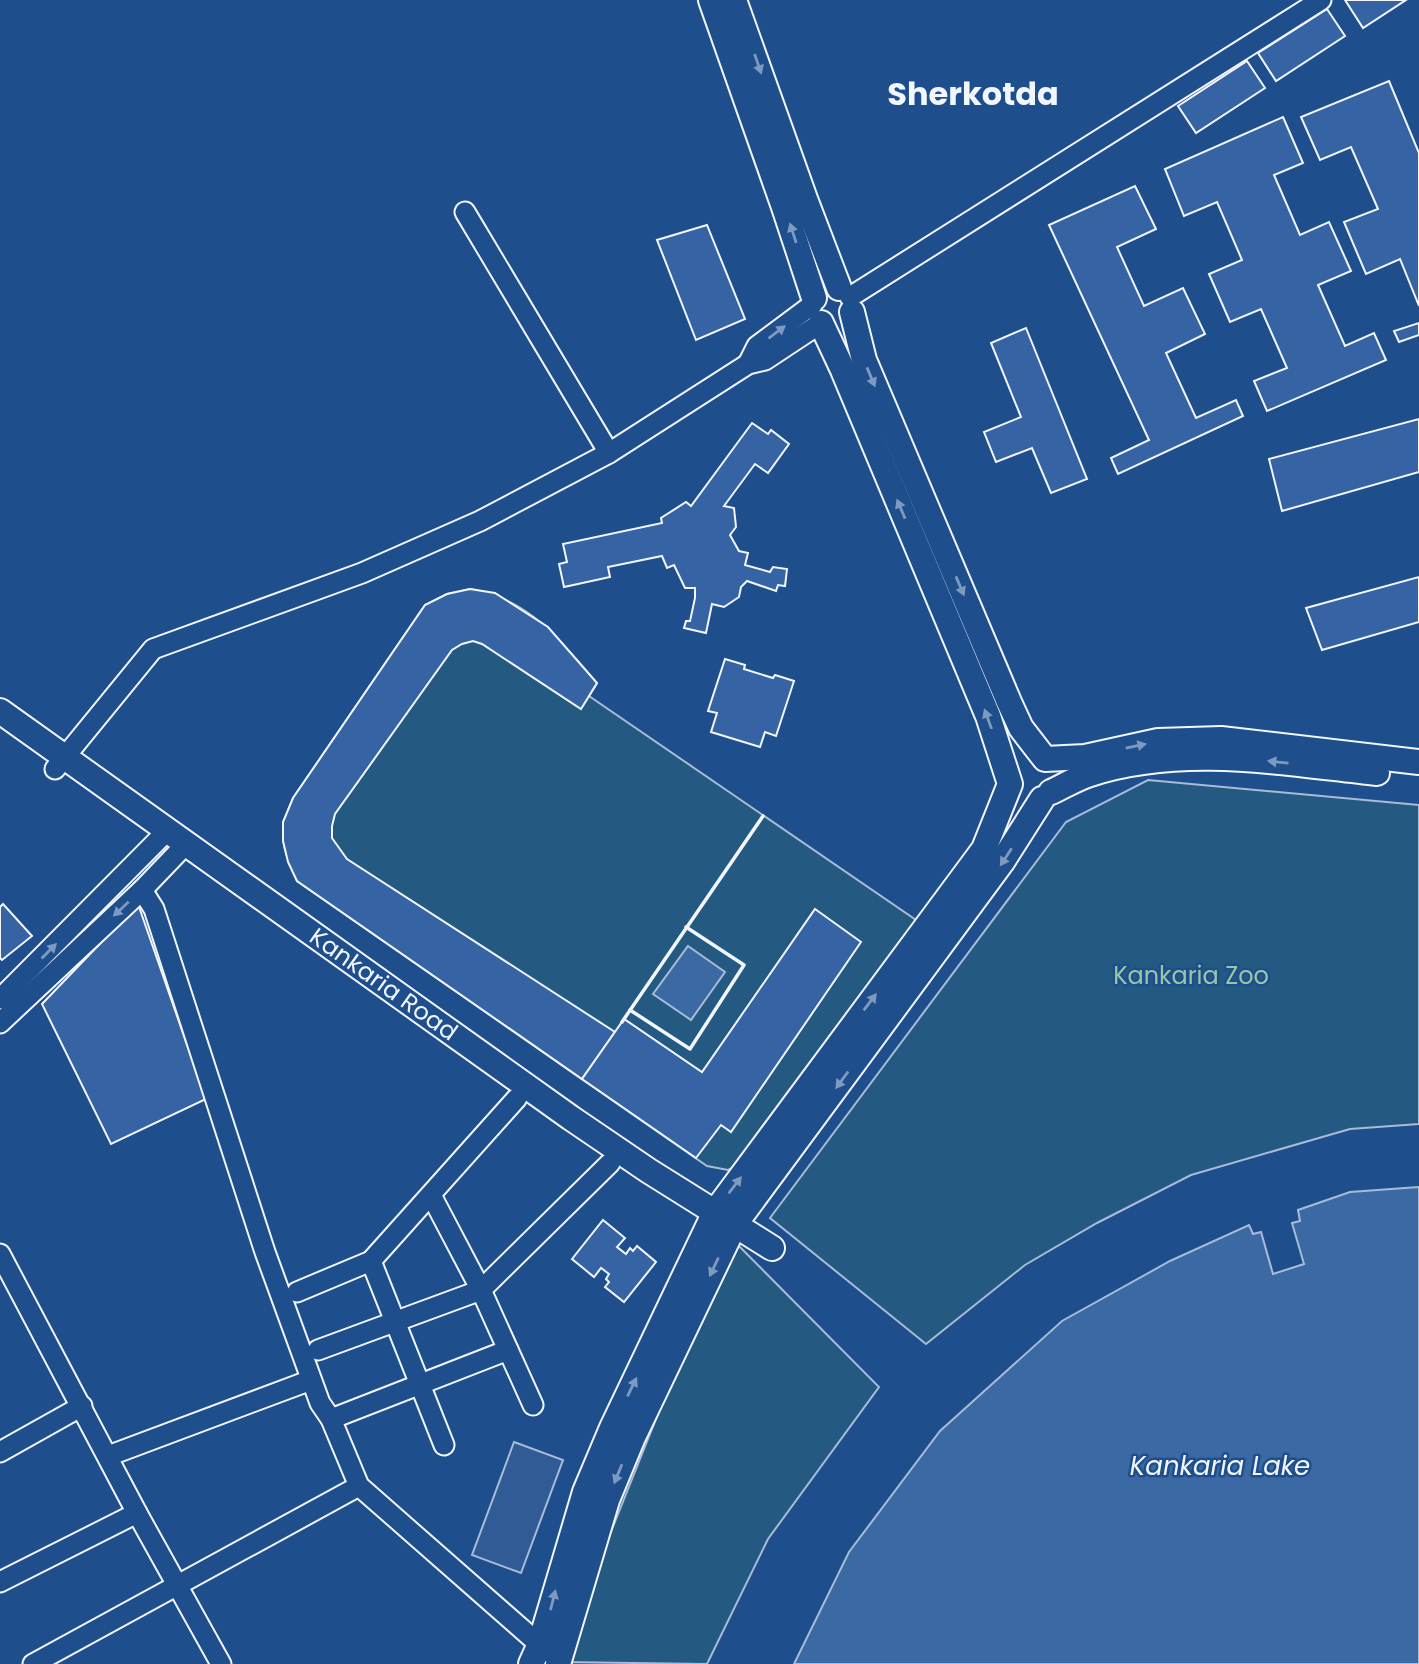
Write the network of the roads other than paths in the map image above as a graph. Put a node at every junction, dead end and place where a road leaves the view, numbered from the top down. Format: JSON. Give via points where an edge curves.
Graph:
{"nodes":[{"id":1,"x":711,"y":0,"type":"edge"},
{"id":2,"x":734,"y":0,"type":"edge"},
{"id":3,"x":1321,"y":0,"type":"edge"},
{"id":4,"x":466,"y":212,"type":"dead end"},
{"id":5,"x":847,"y":299,"type":"junction"},
{"id":6,"x":815,"y":309,"type":"junction"},
{"id":7,"x":609,"y":453,"type":"junction"},
{"id":8,"x":0,"y":710,"type":"edge"},
{"id":9,"x":0,"y":729,"type":"edge"},
{"id":10,"x":1045,"y":759,"type":"junction"},
{"id":11,"x":1333,"y":759,"type":"junction"},
{"id":12,"x":60,"y":762,"type":"junction"},
{"id":13,"x":1419,"y":762,"type":"edge"},
{"id":14,"x":1419,"y":777,"type":"edge"},
{"id":15,"x":1010,"y":784,"type":"junction"},
{"id":16,"x":1046,"y":796,"type":"junction"},
{"id":17,"x":171,"y":843,"type":"junction"},
{"id":18,"x":142,"y":890,"type":"junction"},
{"id":19,"x":0,"y":999,"type":"edge"},
{"id":20,"x":0,"y":1023,"type":"edge"},
{"id":21,"x":517,"y":1098,"type":"junction"},
{"id":22,"x":610,"y":1163,"type":"junction"},
{"id":23,"x":431,"y":1195,"type":"junction"},
{"id":24,"x":722,"y":1224,"type":"junction"},
{"id":25,"x":772,"y":1248,"type":"dead end"},
{"id":26,"x":0,"y":1254,"type":"edge"},
{"id":27,"x":371,"y":1261,"type":"junction"},
{"id":28,"x":481,"y":1290,"type":"junction"},
{"id":29,"x":297,"y":1292,"type":"dead end"},
{"id":30,"x":395,"y":1322,"type":"junction"},
{"id":31,"x":318,"y":1350,"type":"dead end"},
{"id":32,"x":508,"y":1350,"type":"junction"},
{"id":33,"x":311,"y":1380,"type":"junction"},
{"id":34,"x":420,"y":1384,"type":"junction"},
{"id":35,"x":533,"y":1405,"type":"dead end"},
{"id":36,"x":82,"y":1406,"type":"junction"},
{"id":37,"x":331,"y":1419,"type":"junction"},
{"id":38,"x":444,"y":1445,"type":"dead end"},
{"id":39,"x":0,"y":1452,"type":"edge"},
{"id":40,"x":108,"y":1455,"type":"junction"},
{"id":41,"x":359,"y":1486,"type":"junction"},
{"id":42,"x":137,"y":1513,"type":"junction"},
{"id":43,"x":0,"y":1582,"type":"edge"},
{"id":44,"x":179,"y":1584,"type":"junction"},
{"id":45,"x":535,"y":1654,"type":"edge"},
{"id":46,"x":559,"y":1663,"type":"edge"},
{"id":47,"x":33,"y":1664,"type":"edge"},
{"id":48,"x":221,"y":1664,"type":"edge"}],
"edges":[{"from":6,"to":1,"type":"main road","one_way":true},
{"from":2,"to":5,"type":"main road","one_way":true,"via":[[804,200]]},
{"from":3,"to":5,"type":"street"},
{"from":4,"to":7,"type":"street"},
{"from":5,"to":6,"type":"main road","via":[[822,289]]},
{"from":5,"to":6,"type":"main road","via":[[849,318],[839,325],[827,326]]},
{"from":5,"to":10,"type":"main road","one_way":true,"via":[[864,360],[1003,689],[1021,728]]},
{"from":6,"to":7,"type":"street","via":[[757,346],[748,363]]},
{"from":15,"to":6,"type":"main road","one_way":true,"via":[[988,716]]},
{"from":7,"to":12,"type":"street","via":[[480,521],[362,573],[153,649]]},
{"from":8,"to":12,"type":"main road"},
{"from":9,"to":12,"type":"main road"},
{"from":10,"to":11,"type":"main road","one_way":true,"via":[[1085,757],[1158,741],[1221,739]]},
{"from":10,"to":15,"type":"main road","via":[[1032,755],[1017,761]]},
{"from":10,"to":16,"type":"main road","via":[[1055,776]]},
{"from":11,"to":13,"type":"main road"},
{"from":11,"to":14,"type":"main road"},
{"from":11,"to":16,"type":"main road","one_way":true,"via":[[1160,758],[1089,774]]},
{"from":12,"to":17,"type":"main road"},
{"from":15,"to":16,"type":"main road","via":[[1026,801]]},
{"from":24,"to":15,"type":"main road","one_way":true,"via":[[984,849]]},
{"from":16,"to":24,"type":"main road","one_way":true,"via":[[1002,862]]},
{"from":17,"to":18,"type":"street"},
{"from":19,"to":17,"type":"street","one_way":true},
{"from":17,"to":21,"type":"main road"},
{"from":17,"to":24,"type":"main road","name":"Kankaria Road"},
{"from":18,"to":20,"type":"street","one_way":true},
{"from":18,"to":33,"type":"street","via":[[154,909]]},
{"from":21,"to":22,"type":"main road"},
{"from":21,"to":23,"type":"street"},
{"from":22,"to":24,"type":"main road"},
{"from":22,"to":28,"type":"street"},
{"from":23,"to":27,"type":"street"},
{"from":23,"to":28,"type":"street"},
{"from":24,"to":25,"type":"main road","name":"Kankaria Road"},
{"from":45,"to":24,"type":"main road","one_way":true,"via":[[585,1492],[612,1428]]},
{"from":24,"to":46,"type":"main road","one_way":true,"via":[[607,1500]]},
{"from":26,"to":36,"type":"street"},
{"from":27,"to":29,"type":"street"},
{"from":27,"to":30,"type":"street"},
{"from":28,"to":30,"type":"street"},
{"from":28,"to":32,"type":"street"},
{"from":30,"to":31,"type":"street"},
{"from":30,"to":34,"type":"street"},
{"from":32,"to":34,"type":"street"},
{"from":32,"to":35,"type":"street"},
{"from":33,"to":37,"type":"street"},
{"from":33,"to":40,"type":"street"},
{"from":34,"to":37,"type":"street"},
{"from":34,"to":38,"type":"street"},
{"from":36,"to":39,"type":"street"},
{"from":36,"to":40,"type":"street"},
{"from":37,"to":41,"type":"street"},
{"from":40,"to":42,"type":"street"},
{"from":41,"to":44,"type":"street"},
{"from":41,"to":45,"type":"street"},
{"from":42,"to":43,"type":"street"},
{"from":42,"to":44,"type":"street"},
{"from":44,"to":47,"type":"street"},
{"from":44,"to":48,"type":"street"},
{"from":45,"to":46,"type":"street"}]}
